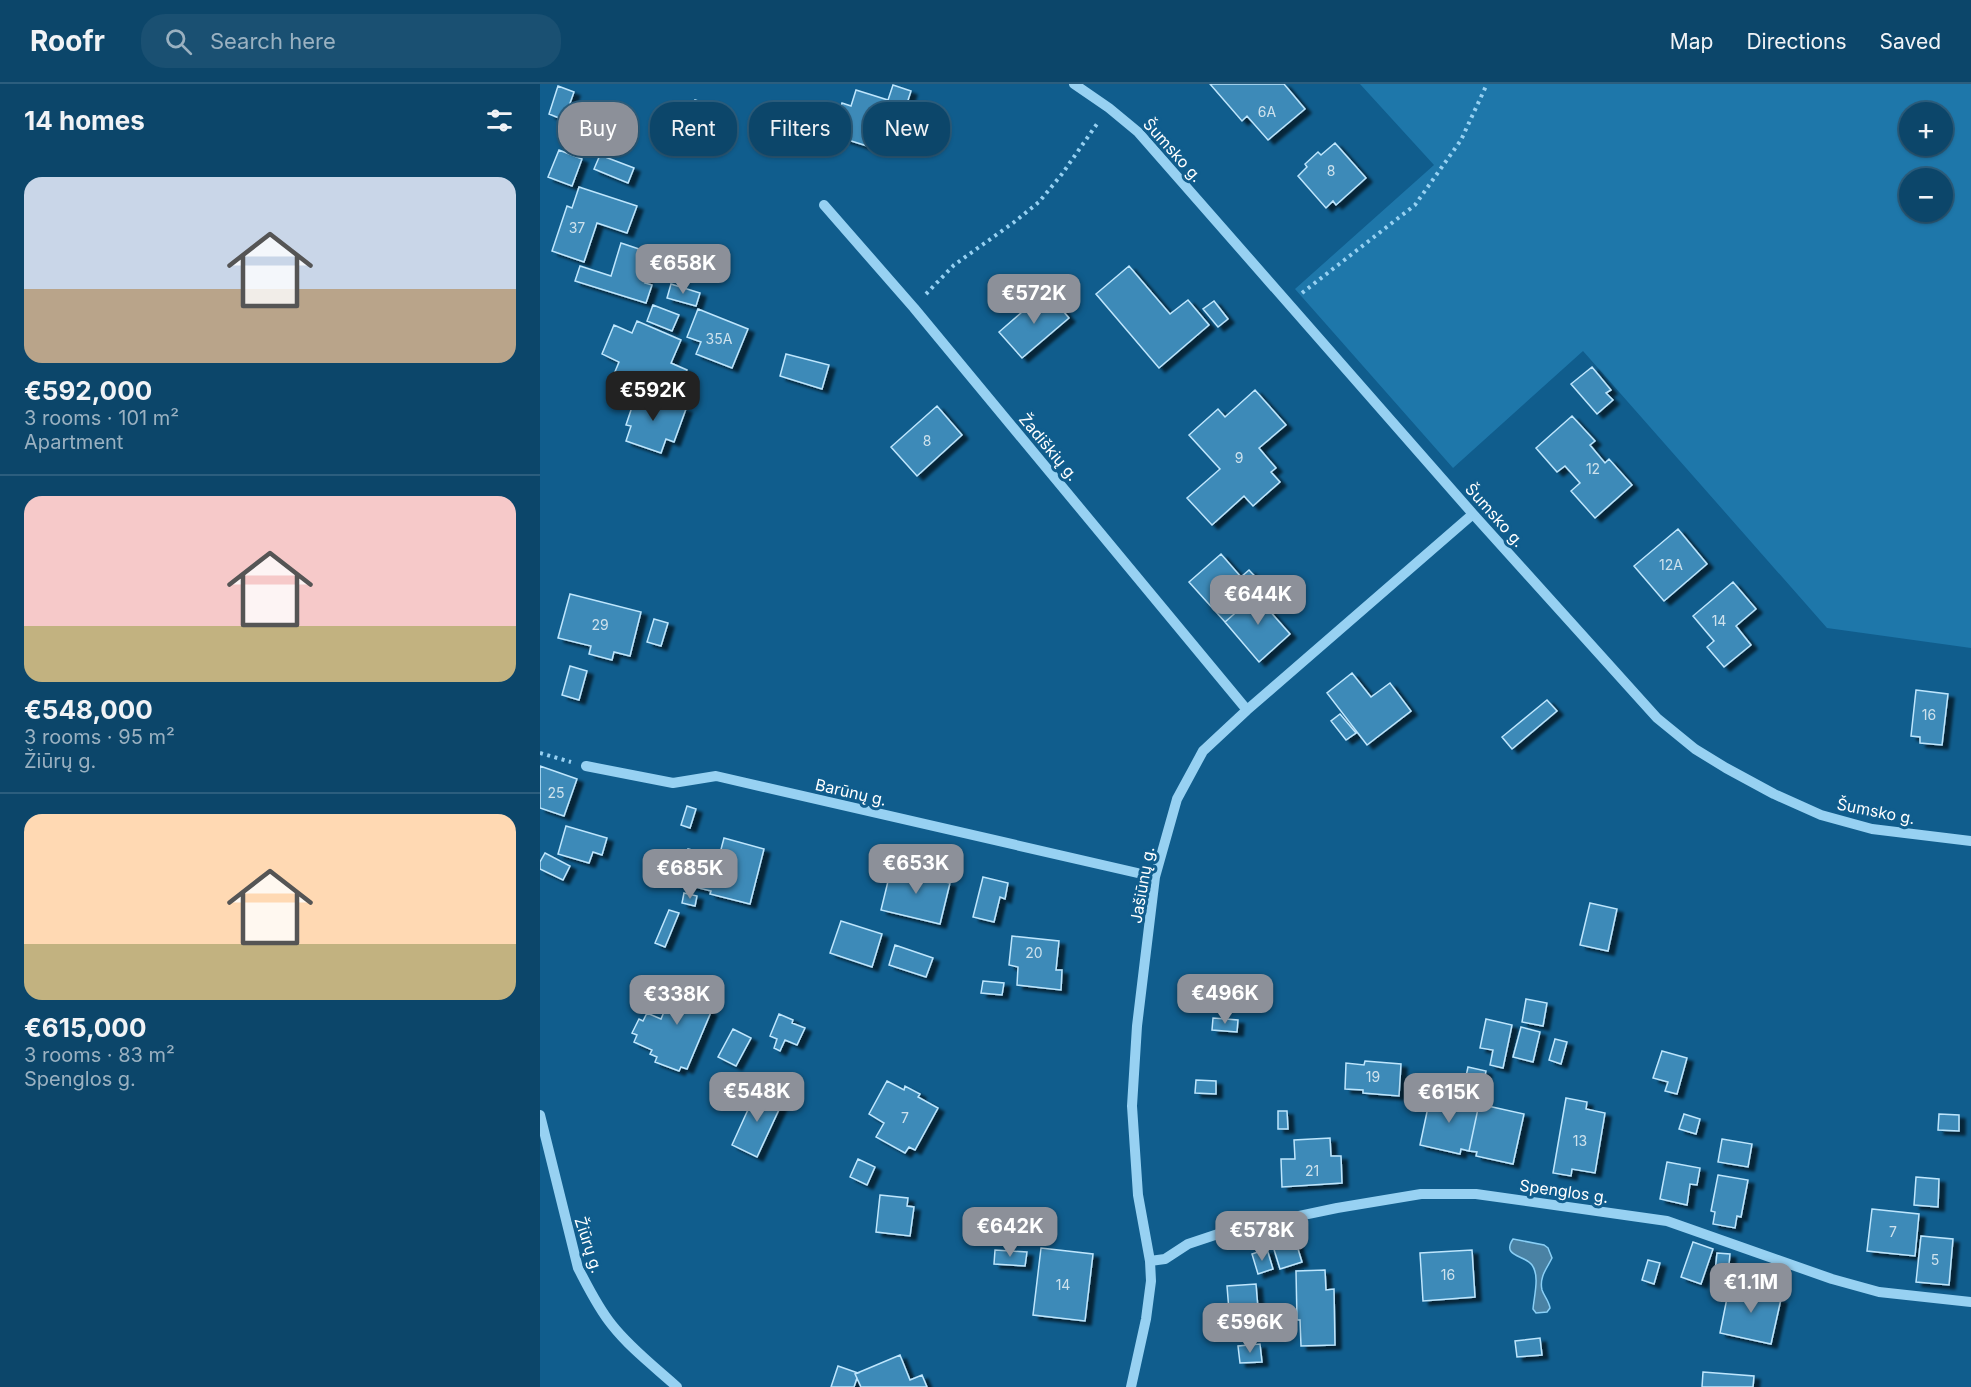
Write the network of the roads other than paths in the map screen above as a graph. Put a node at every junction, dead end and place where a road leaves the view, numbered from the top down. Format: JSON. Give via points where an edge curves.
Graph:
{"nodes":[{"id":1,"x":1074,"y":84,"type":"edge"},
{"id":2,"x":824,"y":206,"type":"dead end"},
{"id":3,"x":1473,"y":514,"type":"junction"},
{"id":4,"x":1247,"y":710,"type":"junction"},
{"id":5,"x":586,"y":766,"type":"road end"},
{"id":6,"x":1971,"y":841,"type":"edge"},
{"id":7,"x":1155,"y":877,"type":"junction"},
{"id":8,"x":540,"y":1115,"type":"edge"},
{"id":9,"x":1150,"y":1262,"type":"junction"},
{"id":10,"x":1971,"y":1302,"type":"edge"},
{"id":11,"x":677,"y":1387,"type":"edge"},
{"id":12,"x":1131,"y":1387,"type":"edge"}],
"edges":[{"from":1,"to":3,"type":"street","name":"Šumsko g.","via":[[1138,132]]},
{"from":2,"to":4,"type":"street","name":"Žadiškių g.","via":[[914,308]]},
{"from":3,"to":4,"type":"street","name":"Jašiūnų g."},
{"from":3,"to":6,"type":"street","name":"Šumsko g.","via":[[1657,718],[1695,749],[1774,794],[1821,815],[1872,829]]},
{"from":4,"to":7,"type":"street","name":"Jašiūnų g.","via":[[1203,751],[1177,799]]},
{"from":5,"to":7,"type":"street","name":"Barūnų g.","via":[[673,783],[716,776]]},
{"from":7,"to":9,"type":"street","name":"Jašiūnų g.","via":[[1137,1026],[1132,1106],[1138,1195]]},
{"from":8,"to":11,"type":"street","name":"Žiūrų g.","via":[[578,1268],[611,1324]]},
{"from":9,"to":10,"type":"street","name":"Spenglos g.","via":[[1227,1231],[1421,1194],[1476,1194],[1667,1221],[1879,1292]]},
{"from":9,"to":12,"type":"street","name":"Jašiūnų g.","via":[[1146,1319]]}]}
